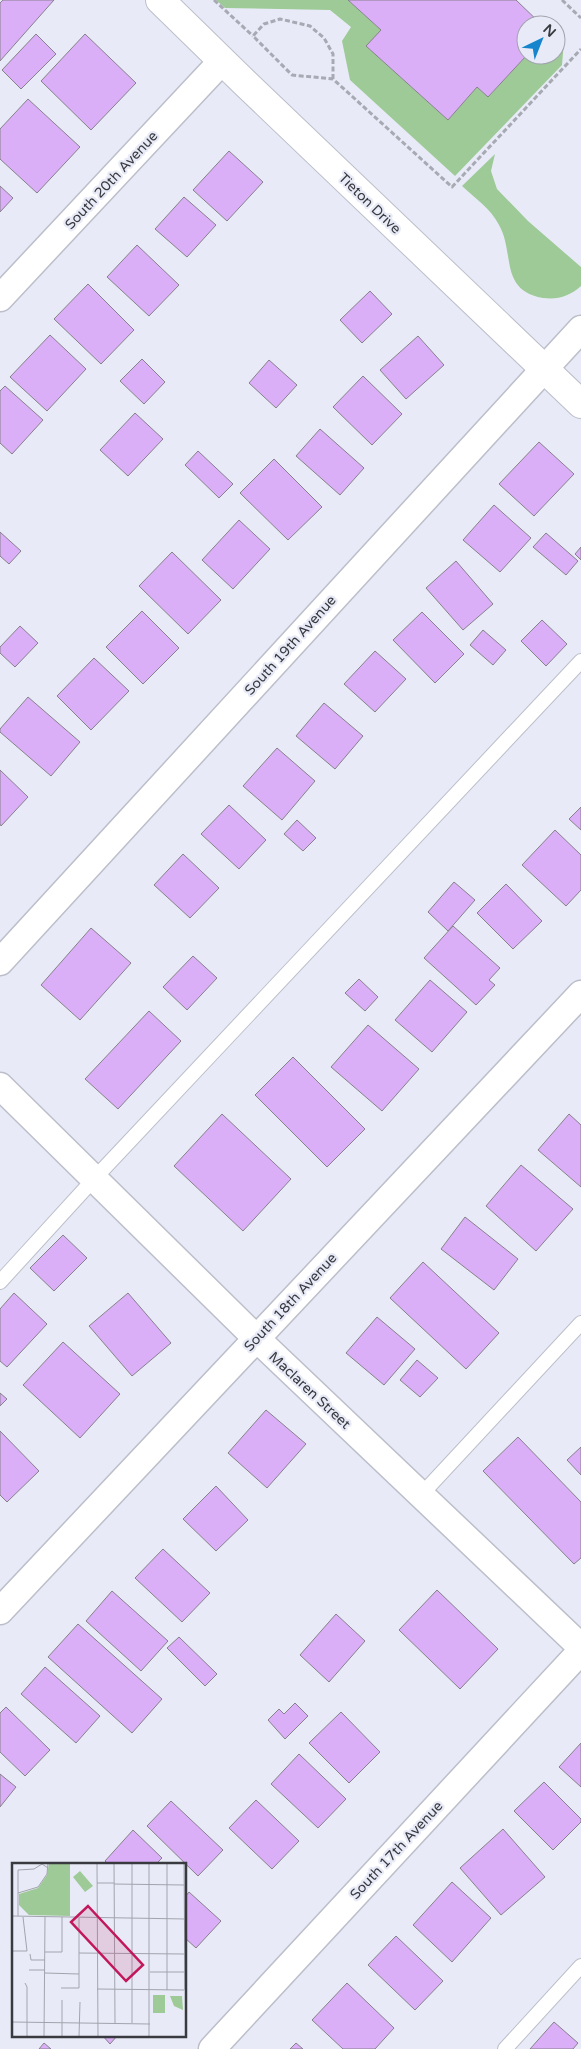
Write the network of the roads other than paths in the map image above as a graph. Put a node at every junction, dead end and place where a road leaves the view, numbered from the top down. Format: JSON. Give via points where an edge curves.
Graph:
{"nodes":[{"id":1,"x":160,"y":0,"type":"edge"},
{"id":2,"x":222,"y":62,"type":"junction"},
{"id":3,"x":0,"y":298,"type":"edge"},
{"id":4,"x":581,"y":329,"type":"edge"},
{"id":5,"x":544,"y":368,"type":"junction"},
{"id":6,"x":581,"y":404,"type":"edge"},
{"id":7,"x":581,"y":661,"type":"edge"},
{"id":8,"x":0,"y":962,"type":"edge"},
{"id":9,"x":581,"y":994,"type":"edge"},
{"id":10,"x":0,"y":1086,"type":"edge"},
{"id":11,"x":94,"y":1179,"type":"junction"},
{"id":12,"x":0,"y":1282,"type":"edge"},
{"id":13,"x":581,"y":1323,"type":"edge"},
{"id":14,"x":256,"y":1338,"type":"junction"},
{"id":15,"x":421,"y":1495,"type":"junction"},
{"id":16,"x":0,"y":1611,"type":"edge"},
{"id":17,"x":581,"y":1649,"type":"edge"},
{"id":18,"x":581,"y":1966,"type":"edge"},
{"id":19,"x":212,"y":2049,"type":"edge"},
{"id":20,"x":505,"y":2049,"type":"edge"}],
"edges":[{"from":1,"to":2,"type":"main road","name":"Tieton Drive"},
{"from":2,"to":3,"type":"street","name":"South 20th Avenue"},
{"from":2,"to":5,"type":"main road","name":"Tieton Drive"},
{"from":4,"to":5,"type":"street","name":"South 19th Avenue"},
{"from":5,"to":6,"type":"main road","name":"Tieton Drive"},
{"from":5,"to":8,"type":"street","name":"South 19th Avenue"},
{"from":7,"to":11,"type":"lane"},
{"from":9,"to":14,"type":"street","name":"South 18th Avenue"},
{"from":10,"to":11,"type":"street","name":"Maclaren Street"},
{"from":11,"to":12,"type":"lane"},
{"from":11,"to":14,"type":"street","name":"Maclaren Street"},
{"from":13,"to":15,"type":"lane"},
{"from":14,"to":15,"type":"street","name":"Maclaren Street"},
{"from":14,"to":16,"type":"street","name":"South 18th Avenue"},
{"from":15,"to":17,"type":"street","name":"Maclaren Street"},
{"from":17,"to":19,"type":"street","name":"South 17th Avenue"},
{"from":18,"to":20,"type":"lane"}]}
